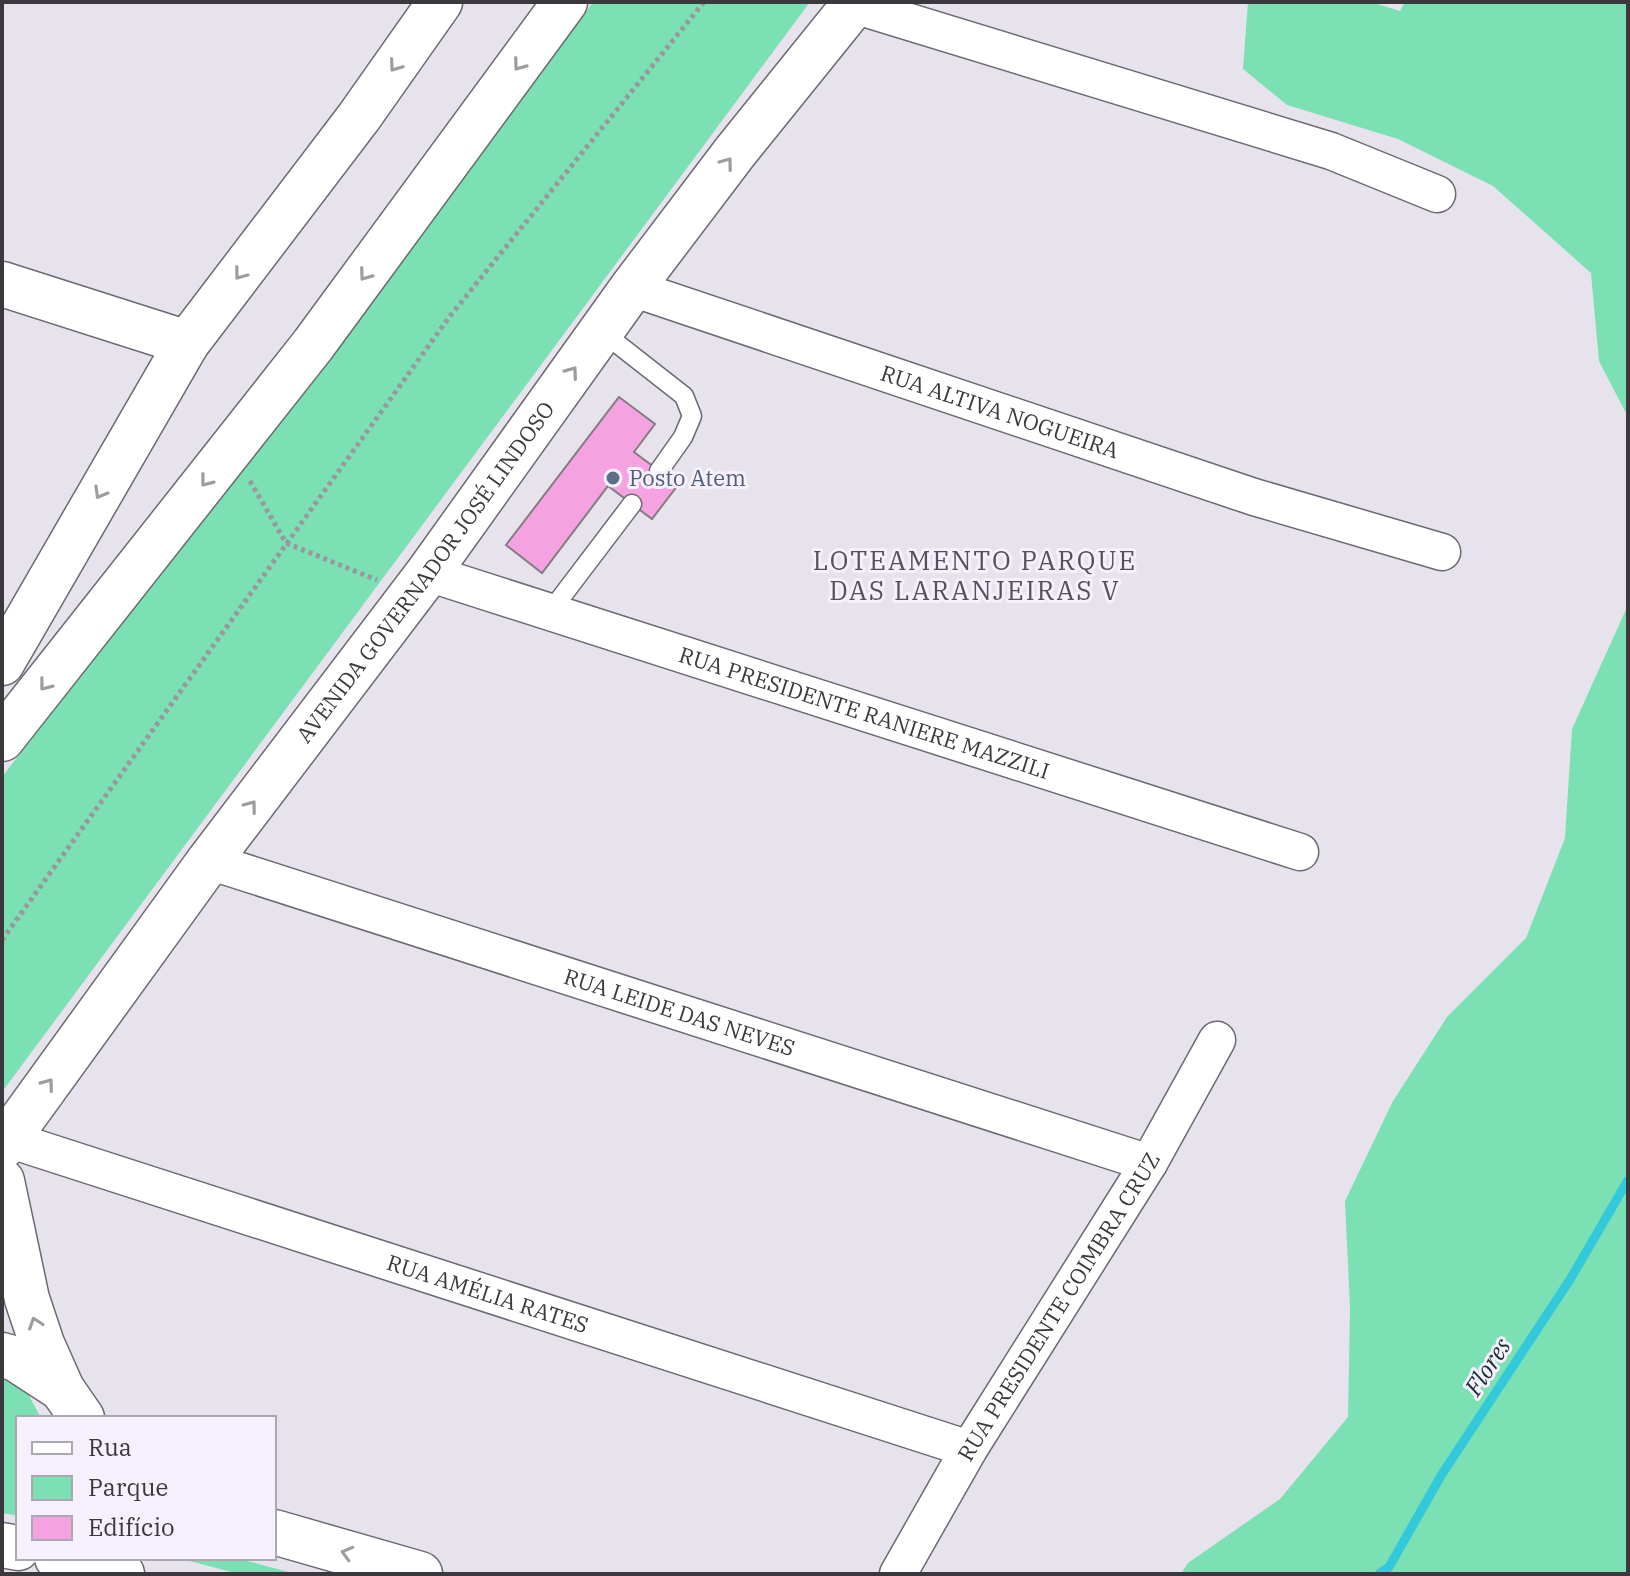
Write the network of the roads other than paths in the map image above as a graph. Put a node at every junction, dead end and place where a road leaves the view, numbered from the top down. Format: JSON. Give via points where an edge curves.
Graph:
{"nodes":[{"id":1,"x":440,"y":2,"type":"edge"},
{"id":2,"x":565,"y":2,"type":"edge"},
{"id":3,"x":855,"y":4,"type":"edge"},
{"id":4,"x":1437,"y":194,"type":"dead end"},
{"id":5,"x":2,"y":284,"type":"edge"},
{"id":6,"x":632,"y":288,"type":"junction"},
{"id":7,"x":601,"y":331,"type":"junction"},
{"id":8,"x":187,"y":343,"type":"junction"},
{"id":9,"x":659,"y":471,"type":"dead end"},
{"id":10,"x":632,"y":504,"type":"dead end"},
{"id":11,"x":1442,"y":552,"type":"dead end"},
{"id":12,"x":420,"y":583,"type":"junction"},
{"id":13,"x":550,"y":612,"type":"junction"},
{"id":14,"x":2,"y":663,"type":"edge"},
{"id":15,"x":2,"y":739,"type":"edge"},
{"id":16,"x":1300,"y":852,"type":"dead end"},
{"id":17,"x":209,"y":861,"type":"junction"},
{"id":18,"x":1217,"y":1040,"type":"dead end"},
{"id":19,"x":4,"y":1156,"type":"edge"},
{"id":20,"x":1149,"y":1163,"type":"junction"},
{"id":21,"x":2,"y":1355,"type":"edge"},
{"id":22,"x":72,"y":1403,"type":"edge"},
{"id":23,"x":969,"y":1449,"type":"junction"},
{"id":24,"x":276,"y":1533,"type":"edge"},
{"id":25,"x":67,"y":1560,"type":"edge"},
{"id":26,"x":122,"y":1574,"type":"edge"},
{"id":27,"x":420,"y":1574,"type":"edge"},
{"id":28,"x":898,"y":1574,"type":"edge"}],
"edges":[{"from":1,"to":8,"type":"main road","one_way":true},
{"from":2,"to":15,"type":"main road","one_way":true,"via":[[313,345]]},
{"from":3,"to":4,"type":"street","via":[[1331,151]]},
{"from":6,"to":3,"type":"main road","name":"AVENIDA GOVERNADOR JOSÉ LINDOSO","one_way":true},
{"from":5,"to":8,"type":"main road"},
{"from":6,"to":7,"type":"main road","name":"AVENIDA GOVERNADOR JOSÉ LINDOSO"},
{"from":6,"to":11,"type":"street","name":"RUA ALTIVA NOGUEIRA","via":[[1254,497]]},
{"from":7,"to":9,"type":"lane","via":[[684,396],[692,416]]},
{"from":12,"to":7,"type":"main road","name":"AVENIDA GOVERNADOR JOSÉ LINDOSO","one_way":true},
{"from":8,"to":14,"type":"main road","one_way":true},
{"from":10,"to":13,"type":"lane"},
{"from":12,"to":13,"type":"street","name":"RUA PRESIDENTE RANIERE MAZZILI"},
{"from":17,"to":12,"type":"main road","name":"AVENIDA GOVERNADOR JOSÉ LINDOSO","one_way":true},
{"from":13,"to":16,"type":"street","name":"RUA PRESIDENTE RANIERE MAZZILI"},
{"from":19,"to":17,"type":"main road","name":"AVENIDA GOVERNADOR JOSÉ LINDOSO","one_way":true},
{"from":17,"to":20,"type":"street","name":"RUA LEIDE DAS NEVES"},
{"from":18,"to":20,"type":"street","name":"RUA PRESIDENTE COIMBRA CRUZ"},
{"from":22,"to":19,"type":"main road","one_way":true,"via":[[42,1344],[27,1299]]},
{"from":19,"to":23,"type":"street","name":"RUA AMÉLIA RATES"},
{"from":20,"to":23,"type":"street","name":"RUA PRESIDENTE COIMBRA CRUZ"},
{"from":21,"to":22,"type":"main road","via":[[16,1359]]},
{"from":23,"to":28,"type":"street","name":"RUA PRESIDENTE COIMBRA CRUZ"},
{"from":27,"to":24,"type":"main road","one_way":true},
{"from":25,"to":26,"type":"main road"}]}
